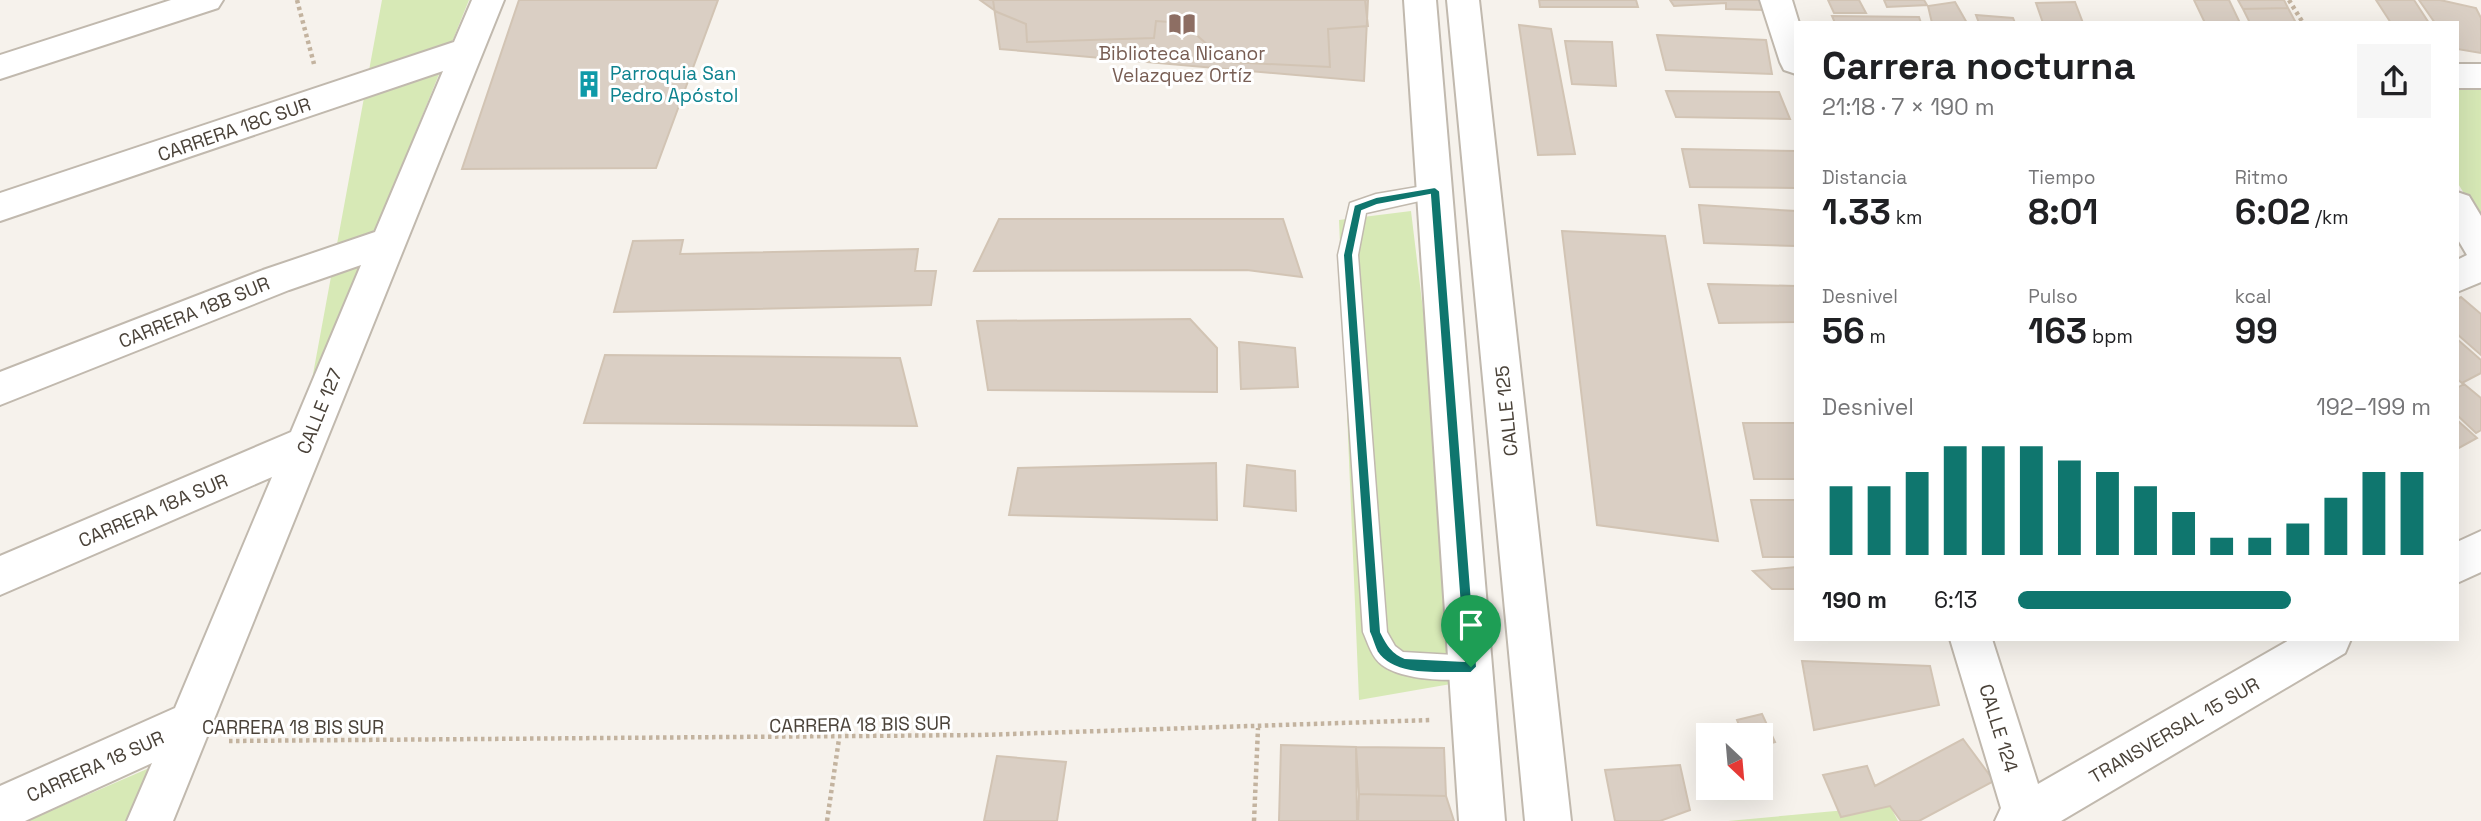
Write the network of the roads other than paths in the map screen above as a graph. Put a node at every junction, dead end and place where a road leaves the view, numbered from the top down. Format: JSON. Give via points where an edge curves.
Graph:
{"nodes":[{"id":1,"x":207,"y":0,"type":"edge"},
{"id":2,"x":488,"y":0,"type":"edge"},
{"id":3,"x":1420,"y":0,"type":"edge"},
{"id":4,"x":1463,"y":0,"type":"edge"},
{"id":5,"x":1776,"y":0,"type":"edge"},
{"id":6,"x":468,"y":50,"type":"junction"},
{"id":7,"x":1794,"y":56,"type":"edge"},
{"id":8,"x":0,"y":67,"type":"edge"},
{"id":9,"x":2459,"y":76,"type":"edge"},
{"id":10,"x":2481,"y":76,"type":"edge"},
{"id":11,"x":1435,"y":191,"type":"junction"},
{"id":12,"x":0,"y":207,"type":"edge"},
{"id":13,"x":2459,"y":210,"type":"edge"},
{"id":14,"x":389,"y":241,"type":"junction"},
{"id":15,"x":2481,"y":248,"type":"edge"},
{"id":16,"x":2481,"y":265,"type":"edge"},
{"id":17,"x":2459,"y":276,"type":"edge"},
{"id":18,"x":0,"y":389,"type":"edge"},
{"id":19,"x":305,"y":444,"type":"junction"},
{"id":20,"x":2481,"y":550,"type":"edge"},
{"id":21,"x":2459,"y":563,"type":"edge"},
{"id":22,"x":0,"y":576,"type":"edge"},
{"id":23,"x":1972,"y":641,"type":"edge"},
{"id":24,"x":2327,"y":641,"type":"edge"},
{"id":25,"x":1471,"y":667,"type":"junction"},
{"id":26,"x":187,"y":732,"type":"junction"},
{"id":27,"x":0,"y":809,"type":"edge"},
{"id":28,"x":2022,"y":819,"type":"edge"},
{"id":29,"x":150,"y":821,"type":"edge"},
{"id":30,"x":1482,"y":821,"type":"edge"},
{"id":31,"x":1548,"y":821,"type":"edge"}],
"edges":[{"from":1,"to":8,"type":"street"},
{"from":2,"to":6,"type":"street","name":"CALLE 127"},
{"from":3,"to":11,"type":"street"},
{"from":4,"to":31,"type":"street","name":"CALLE 125"},
{"from":5,"to":7,"type":"street"},
{"from":6,"to":12,"type":"street","name":"CARRERA 18C SUR"},
{"from":6,"to":14,"type":"street","name":"CALLE 127"},
{"from":9,"to":10,"type":"street"},
{"from":11,"to":25,"type":"street"},
{"from":11,"to":25,"type":"lane","via":[[1357,208],[1348,255],[1375,632],[1392,659],[1405,664]]},
{"from":13,"to":15,"type":"street"},
{"from":14,"to":18,"type":"street","name":"CARRERA 18B SUR","via":[[276,280]]},
{"from":14,"to":19,"type":"street","name":"CALLE 127"},
{"from":16,"to":17,"type":"street"},
{"from":19,"to":22,"type":"street","name":"CARRERA 18A SUR"},
{"from":19,"to":26,"type":"street","name":"CALLE 127"},
{"from":20,"to":21,"type":"street"},
{"from":23,"to":28,"type":"street","name":"CALLE 124"},
{"from":24,"to":28,"type":"street","name":"TRANSVERSAL 15 SUR"},
{"from":25,"to":30,"type":"street"},
{"from":26,"to":27,"type":"street","name":"CARRERA 18 SUR"},
{"from":26,"to":29,"type":"street","name":"CALLE 127"}]}
